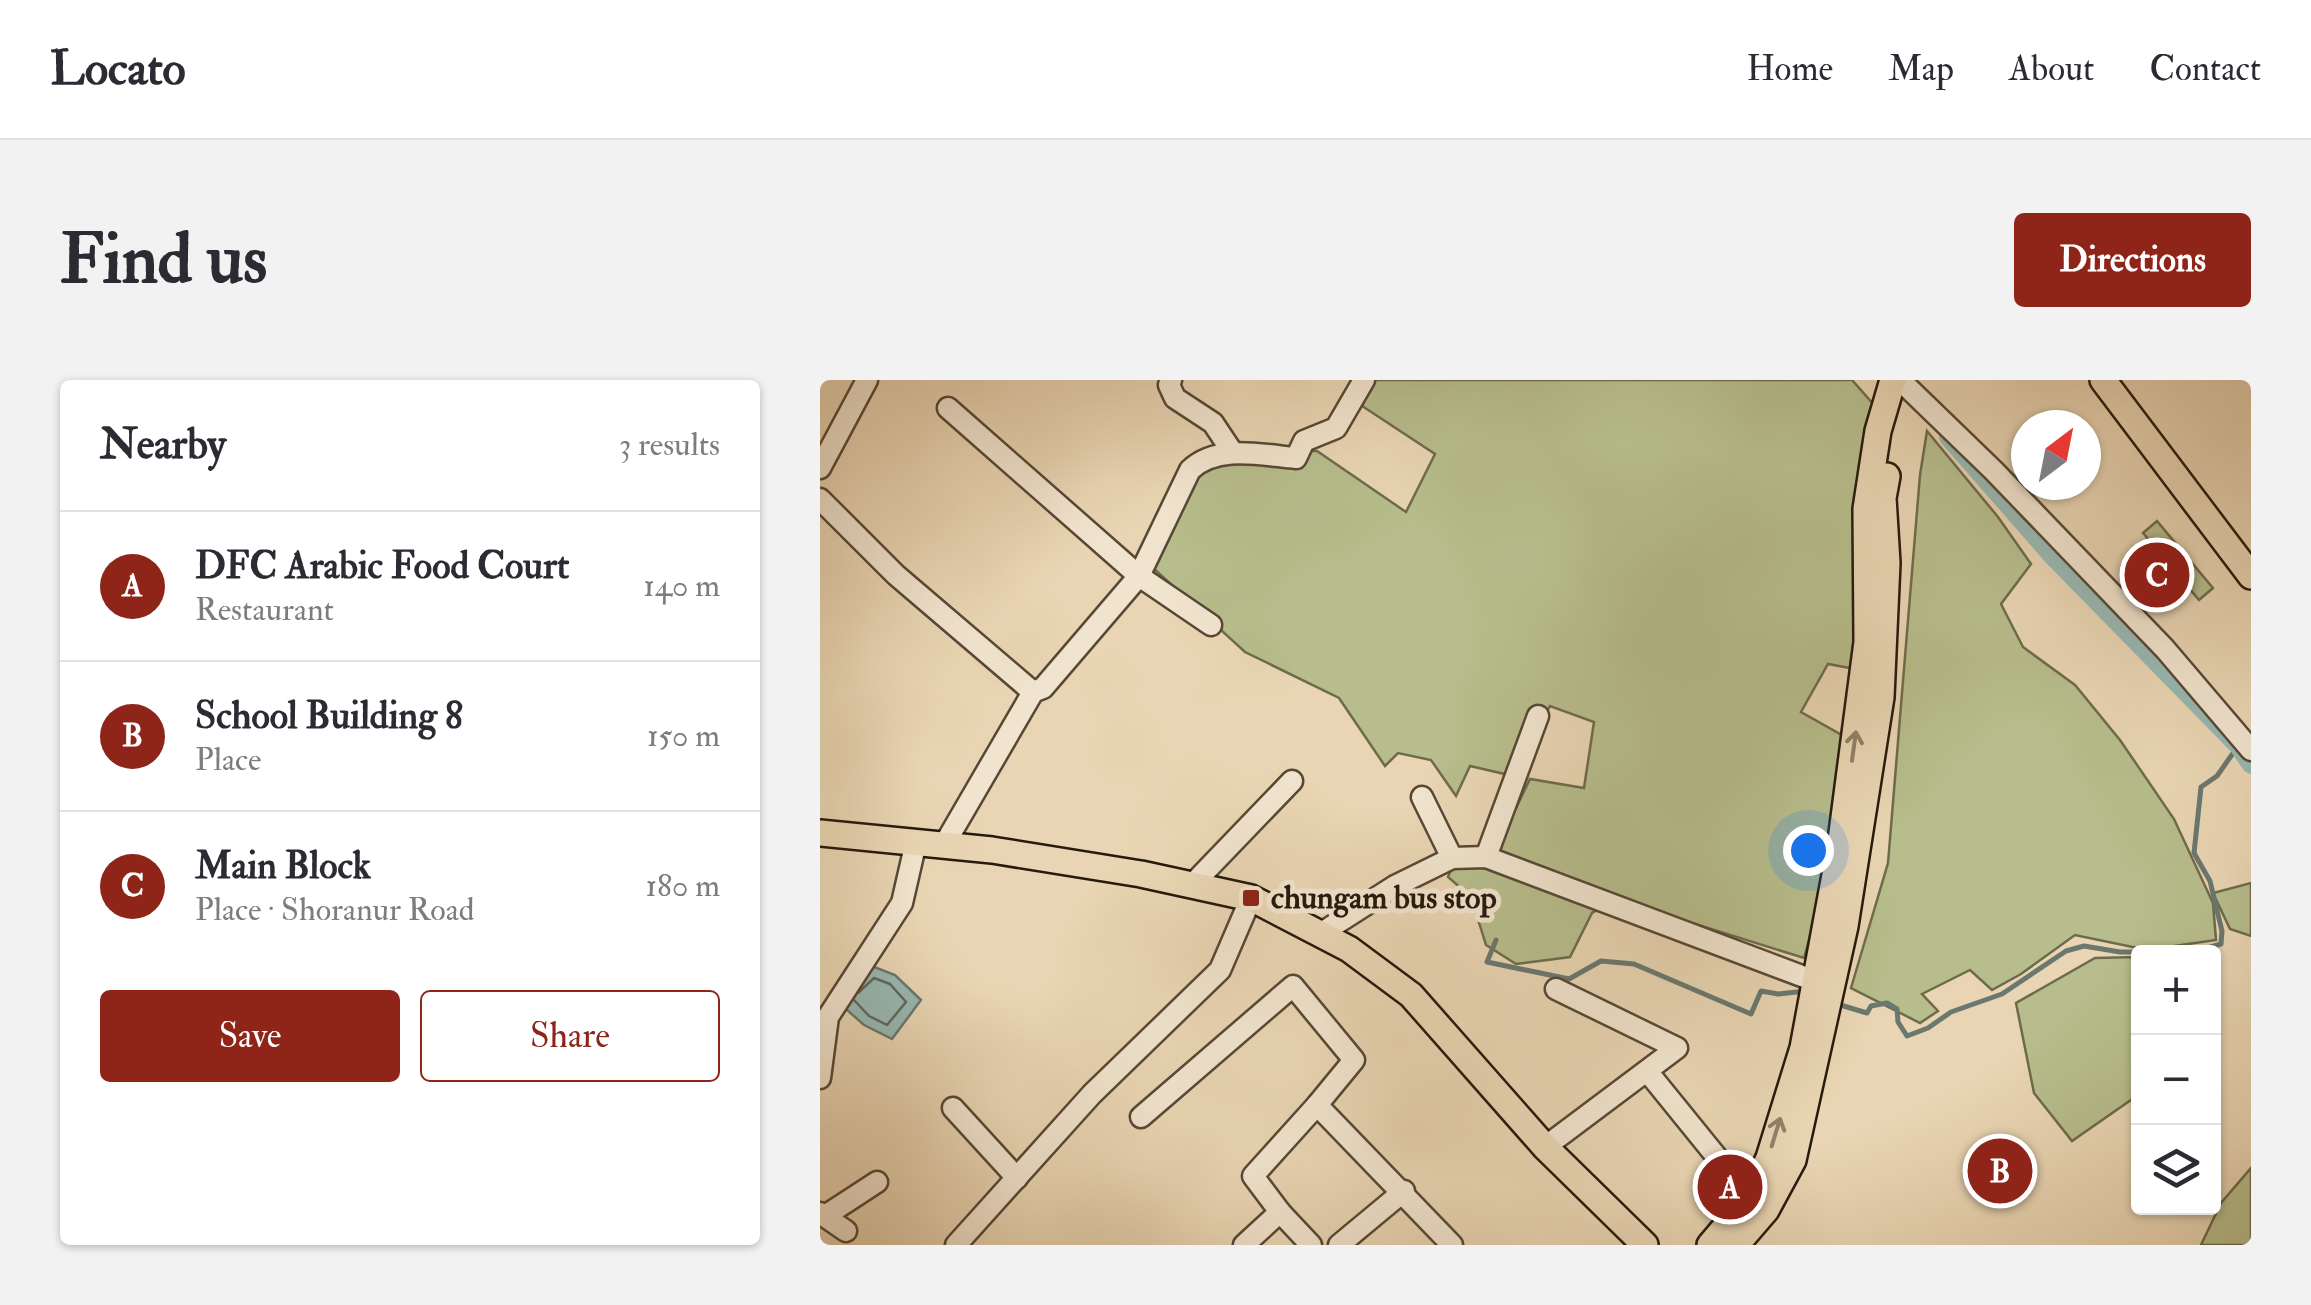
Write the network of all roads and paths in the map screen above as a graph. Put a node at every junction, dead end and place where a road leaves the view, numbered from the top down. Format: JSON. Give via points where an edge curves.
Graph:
{"nodes":[{"id":1,"x":867,"y":380,"type":"edge"},
{"id":2,"x":1171,"y":380,"type":"edge"},
{"id":3,"x":1364,"y":380,"type":"edge"},
{"id":4,"x":2103,"y":380,"type":"edge"},
{"id":5,"x":1903,"y":382,"type":"edge"},
{"id":6,"x":948,"y":408,"type":"dead end"},
{"id":7,"x":1233,"y":452,"type":"junction"},
{"id":8,"x":820,"y":468,"type":"edge"},
{"id":9,"x":820,"y":499,"type":"edge"},
{"id":10,"x":1140,"y":576,"type":"junction"},
{"id":11,"x":2251,"y":576,"type":"edge"},
{"id":12,"x":1211,"y":625,"type":"dead end"},
{"id":13,"x":1033,"y":692,"type":"junction"},
{"id":14,"x":1538,"y":716,"type":"dead end"},
{"id":15,"x":2251,"y":750,"type":"edge"},
{"id":16,"x":1292,"y":782,"type":"dead end"},
{"id":17,"x":1422,"y":797,"type":"dead end"},
{"id":18,"x":820,"y":832,"type":"edge"},
{"id":19,"x":916,"y":842,"type":"junction"},
{"id":20,"x":944,"y":845,"type":"junction"},
{"id":21,"x":1486,"y":857,"type":"junction"},
{"id":22,"x":1452,"y":858,"type":"junction"},
{"id":23,"x":1192,"y":885,"type":"junction"},
{"id":24,"x":1251,"y":898,"type":"junction"},
{"id":25,"x":1320,"y":934,"type":"junction"},
{"id":26,"x":1815,"y":981,"type":"junction"},
{"id":27,"x":1556,"y":990,"type":"dead end"},
{"id":28,"x":1647,"y":1071,"type":"junction"},
{"id":29,"x":820,"y":1078,"type":"edge"},
{"id":30,"x":1317,"y":1105,"type":"junction"},
{"id":31,"x":954,"y":1108,"type":"dead end"},
{"id":32,"x":1141,"y":1117,"type":"dead end"},
{"id":33,"x":1545,"y":1147,"type":"junction"},
{"id":34,"x":1017,"y":1178,"type":"junction"},
{"id":35,"x":877,"y":1182,"type":"dead end"},
{"id":36,"x":1404,"y":1191,"type":"junction"},
{"id":37,"x":1750,"y":1198,"type":"junction"},
{"id":38,"x":1280,"y":1212,"type":"junction"},
{"id":39,"x":823,"y":1215,"type":"edge"},
{"id":40,"x":846,"y":1231,"type":"dead end"},
{"id":41,"x":956,"y":1245,"type":"edge"},
{"id":42,"x":1244,"y":1245,"type":"edge"},
{"id":43,"x":1311,"y":1245,"type":"edge"},
{"id":44,"x":1340,"y":1245,"type":"edge"},
{"id":45,"x":1452,"y":1245,"type":"edge"},
{"id":46,"x":1645,"y":1245,"type":"edge"},
{"id":47,"x":1710,"y":1245,"type":"edge"},
{"id":48,"x":1736,"y":1245,"type":"edge"}],
"edges":[{"from":1,"to":8,"type":"street"},
{"from":2,"to":7,"type":"street","via":[[1175,398],[1213,422]]},
{"from":3,"to":7,"type":"street","via":[[1336,428],[1304,441],[1296,458]]},
{"from":4,"to":11,"type":"main road"},
{"from":5,"to":15,"type":"street","via":[[2165,649]]},
{"from":26,"to":5,"type":"main road","one_way":true,"via":[[1867,642],[1866,509],[1878,431]]},
{"from":5,"to":48,"type":"main road","via":[[1883,498],[1881,697],[1844,926],[1793,1160],[1766,1210]]},
{"from":6,"to":10,"type":"street"},
{"from":7,"to":10,"type":"street","via":[[1203,459],[1190,470]]},
{"from":9,"to":13,"type":"street","via":[[896,575]]},
{"from":10,"to":12,"type":"street"},
{"from":10,"to":13,"type":"street"},
{"from":13,"to":20,"type":"street"},
{"from":14,"to":21,"type":"street"},
{"from":16,"to":23,"type":"street"},
{"from":17,"to":22,"type":"street"},
{"from":18,"to":19,"type":"main road"},
{"from":19,"to":20,"type":"main road"},
{"from":19,"to":29,"type":"street","via":[[902,903],[828,1018]]},
{"from":20,"to":23,"type":"main road"},
{"from":21,"to":22,"type":"street"},
{"from":21,"to":26,"type":"street"},
{"from":22,"to":25,"type":"street"},
{"from":23,"to":24,"type":"main road"},
{"from":24,"to":25,"type":"main road"},
{"from":24,"to":34,"type":"street","via":[[1220,970]]},
{"from":25,"to":33,"type":"main road","via":[[1411,995]]},
{"from":37,"to":26,"type":"main road","one_way":true,"via":[[1802,1048]]},
{"from":27,"to":28,"type":"street","via":[[1677,1048]]},
{"from":28,"to":33,"type":"street"},
{"from":28,"to":37,"type":"street"},
{"from":30,"to":32,"type":"street","via":[[1354,1060],[1293,986]]},
{"from":30,"to":36,"type":"street"},
{"from":30,"to":38,"type":"street","via":[[1252,1176]]},
{"from":31,"to":34,"type":"street"},
{"from":33,"to":46,"type":"main road"},
{"from":34,"to":41,"type":"street"},
{"from":35,"to":39,"type":"street"},
{"from":36,"to":44,"type":"street"},
{"from":36,"to":45,"type":"street"},
{"from":37,"to":47,"type":"main road"},
{"from":38,"to":42,"type":"street"},
{"from":38,"to":43,"type":"street"},
{"from":39,"to":40,"type":"street"}]}
